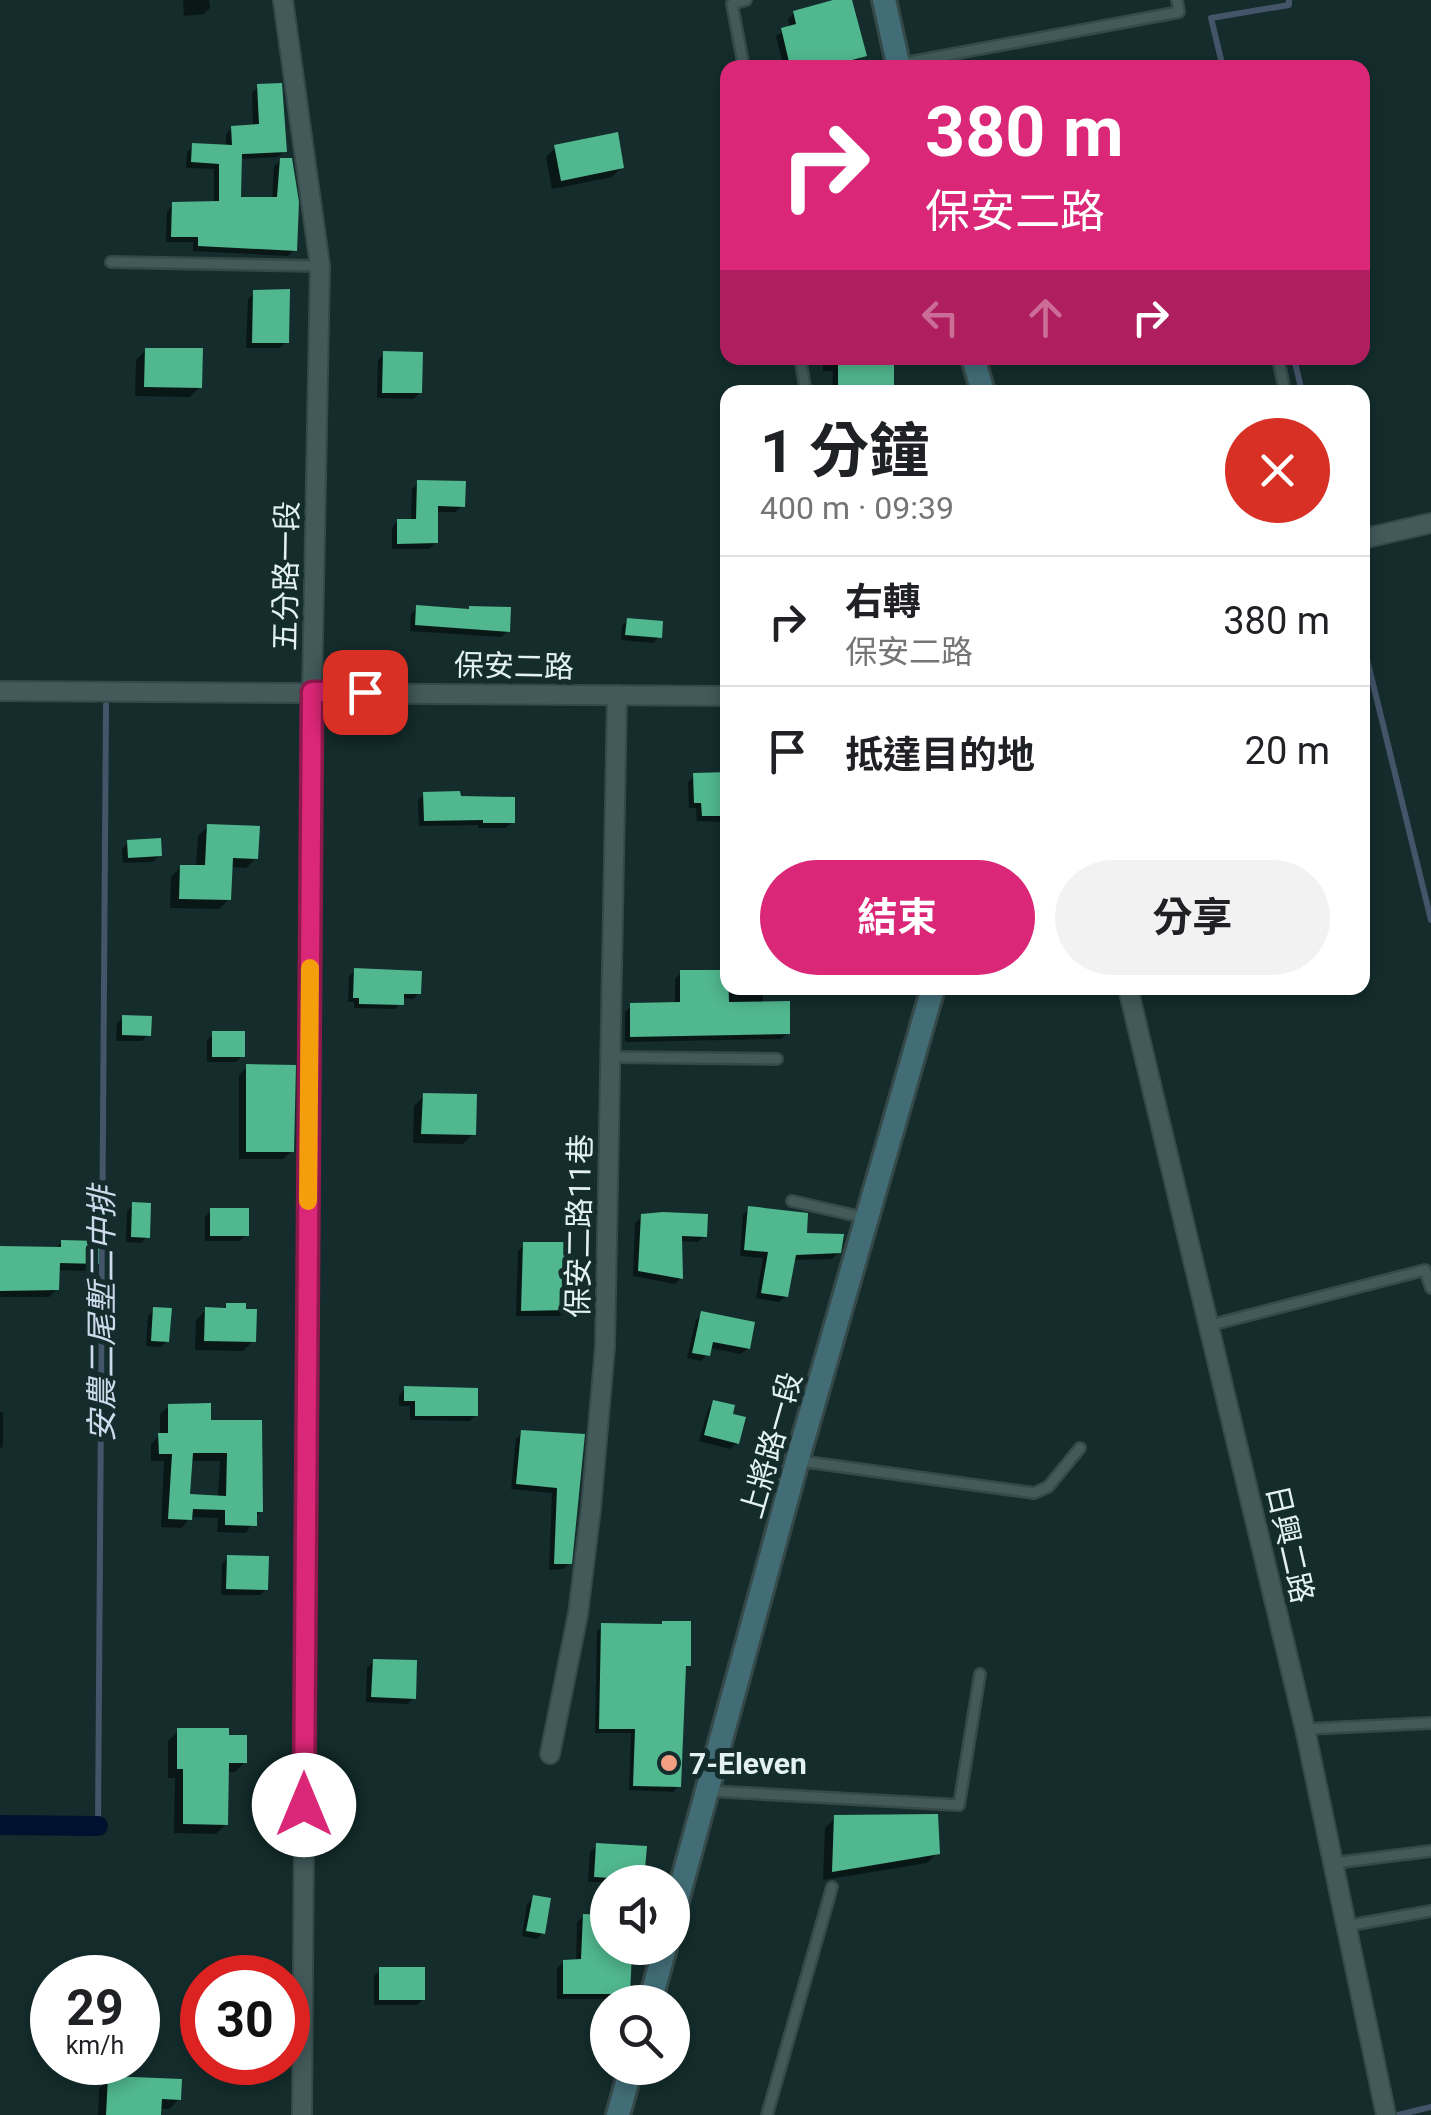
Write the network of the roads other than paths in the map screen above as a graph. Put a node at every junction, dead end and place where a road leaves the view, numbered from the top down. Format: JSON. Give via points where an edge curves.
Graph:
{"nodes":[{"id":1,"x":283,"y":0,"type":"edge"},
{"id":2,"x":746,"y":0,"type":"edge"},
{"id":3,"x":884,"y":0,"type":"edge"},
{"id":4,"x":1177,"y":0,"type":"edge"},
{"id":5,"x":742,"y":60,"type":"edge"},
{"id":6,"x":897,"y":60,"type":"edge"},
{"id":7,"x":929,"y":60,"type":"edge"},
{"id":8,"x":111,"y":262,"type":"dead end"},
{"id":9,"x":320,"y":266,"type":"junction"},
{"id":10,"x":1431,"y":522,"type":"edge"},
{"id":11,"x":1370,"y":536,"type":"edge"},
{"id":12,"x":0,"y":691,"type":"edge"},
{"id":13,"x":312,"y":692,"type":"junction"},
{"id":14,"x":617,"y":695,"type":"junction"},
{"id":15,"x":720,"y":696,"type":"edge"},
{"id":16,"x":932,"y":995,"type":"edge"},
{"id":17,"x":1130,"y":995,"type":"edge"},
{"id":18,"x":608,"y":1057,"type":"junction"},
{"id":19,"x":777,"y":1058,"type":"dead end"},
{"id":20,"x":792,"y":1201,"type":"dead end"},
{"id":21,"x":866,"y":1218,"type":"junction"},
{"id":22,"x":1431,"y":1288,"type":"edge"},
{"id":23,"x":1211,"y":1325,"type":"junction"},
{"id":24,"x":1080,"y":1448,"type":"dead end"},
{"id":25,"x":798,"y":1461,"type":"junction"},
{"id":26,"x":980,"y":1674,"type":"dead end"},
{"id":27,"x":1431,"y":1723,"type":"edge"},
{"id":28,"x":1305,"y":1729,"type":"junction"},
{"id":29,"x":550,"y":1754,"type":"dead end"},
{"id":30,"x":707,"y":1791,"type":"junction"},
{"id":31,"x":1431,"y":1851,"type":"edge"},
{"id":32,"x":1333,"y":1863,"type":"junction"},
{"id":33,"x":687,"y":1865,"type":"edge"},
{"id":34,"x":832,"y":1886,"type":"dead end"},
{"id":35,"x":1431,"y":1911,"type":"edge"},
{"id":36,"x":1346,"y":1926,"type":"junction"},
{"id":37,"x":626,"y":2085,"type":"edge"},
{"id":38,"x":302,"y":2115,"type":"edge"},
{"id":39,"x":618,"y":2115,"type":"edge"},
{"id":40,"x":767,"y":2115,"type":"edge"},
{"id":41,"x":1386,"y":2115,"type":"edge"}],
"edges":[{"from":1,"to":9,"type":"street","name":"五分路一段"},
{"from":2,"to":5,"type":"lane","via":[[732,4]]},
{"from":3,"to":6,"type":"main road"},
{"from":4,"to":7,"type":"lane","via":[[1179,12]]},
{"from":8,"to":9,"type":"lane"},
{"from":9,"to":13,"type":"street","name":"五分路一段"},
{"from":10,"to":11,"type":"street"},
{"from":12,"to":13,"type":"street","name":"保安二路"},
{"from":13,"to":14,"type":"street","name":"保安二路"},
{"from":13,"to":38,"type":"street","name":"五分路一段"},
{"from":14,"to":15,"type":"street","name":"保安二路"},
{"from":14,"to":18,"type":"street","name":"保安二路11巷"},
{"from":16,"to":21,"type":"main road","name":"上將路一段"},
{"from":17,"to":23,"type":"street","name":"日興二路"},
{"from":18,"to":19,"type":"lane"},
{"from":18,"to":29,"type":"street","name":"保安二路11巷","via":[[605,1347],[592,1508]]},
{"from":20,"to":21,"type":"lane"},
{"from":21,"to":25,"type":"main road","name":"上將路一段"},
{"from":22,"to":23,"type":"lane","via":[[1425,1270]]},
{"from":23,"to":28,"type":"street","name":"日興二路"},
{"from":24,"to":25,"type":"lane","via":[[1048,1487],[1034,1493]]},
{"from":25,"to":30,"type":"main road","name":"上將路一段"},
{"from":26,"to":30,"type":"lane","via":[[960,1805]]},
{"from":27,"to":28,"type":"lane"},
{"from":28,"to":32,"type":"street","name":"日興二路"},
{"from":30,"to":33,"type":"main road","name":"上將路一段"},
{"from":31,"to":32,"type":"lane"},
{"from":32,"to":36,"type":"street","name":"日興二路"},
{"from":34,"to":40,"type":"lane"},
{"from":35,"to":36,"type":"lane"},
{"from":36,"to":41,"type":"street","name":"日興二路"},
{"from":37,"to":39,"type":"main road"}]}
